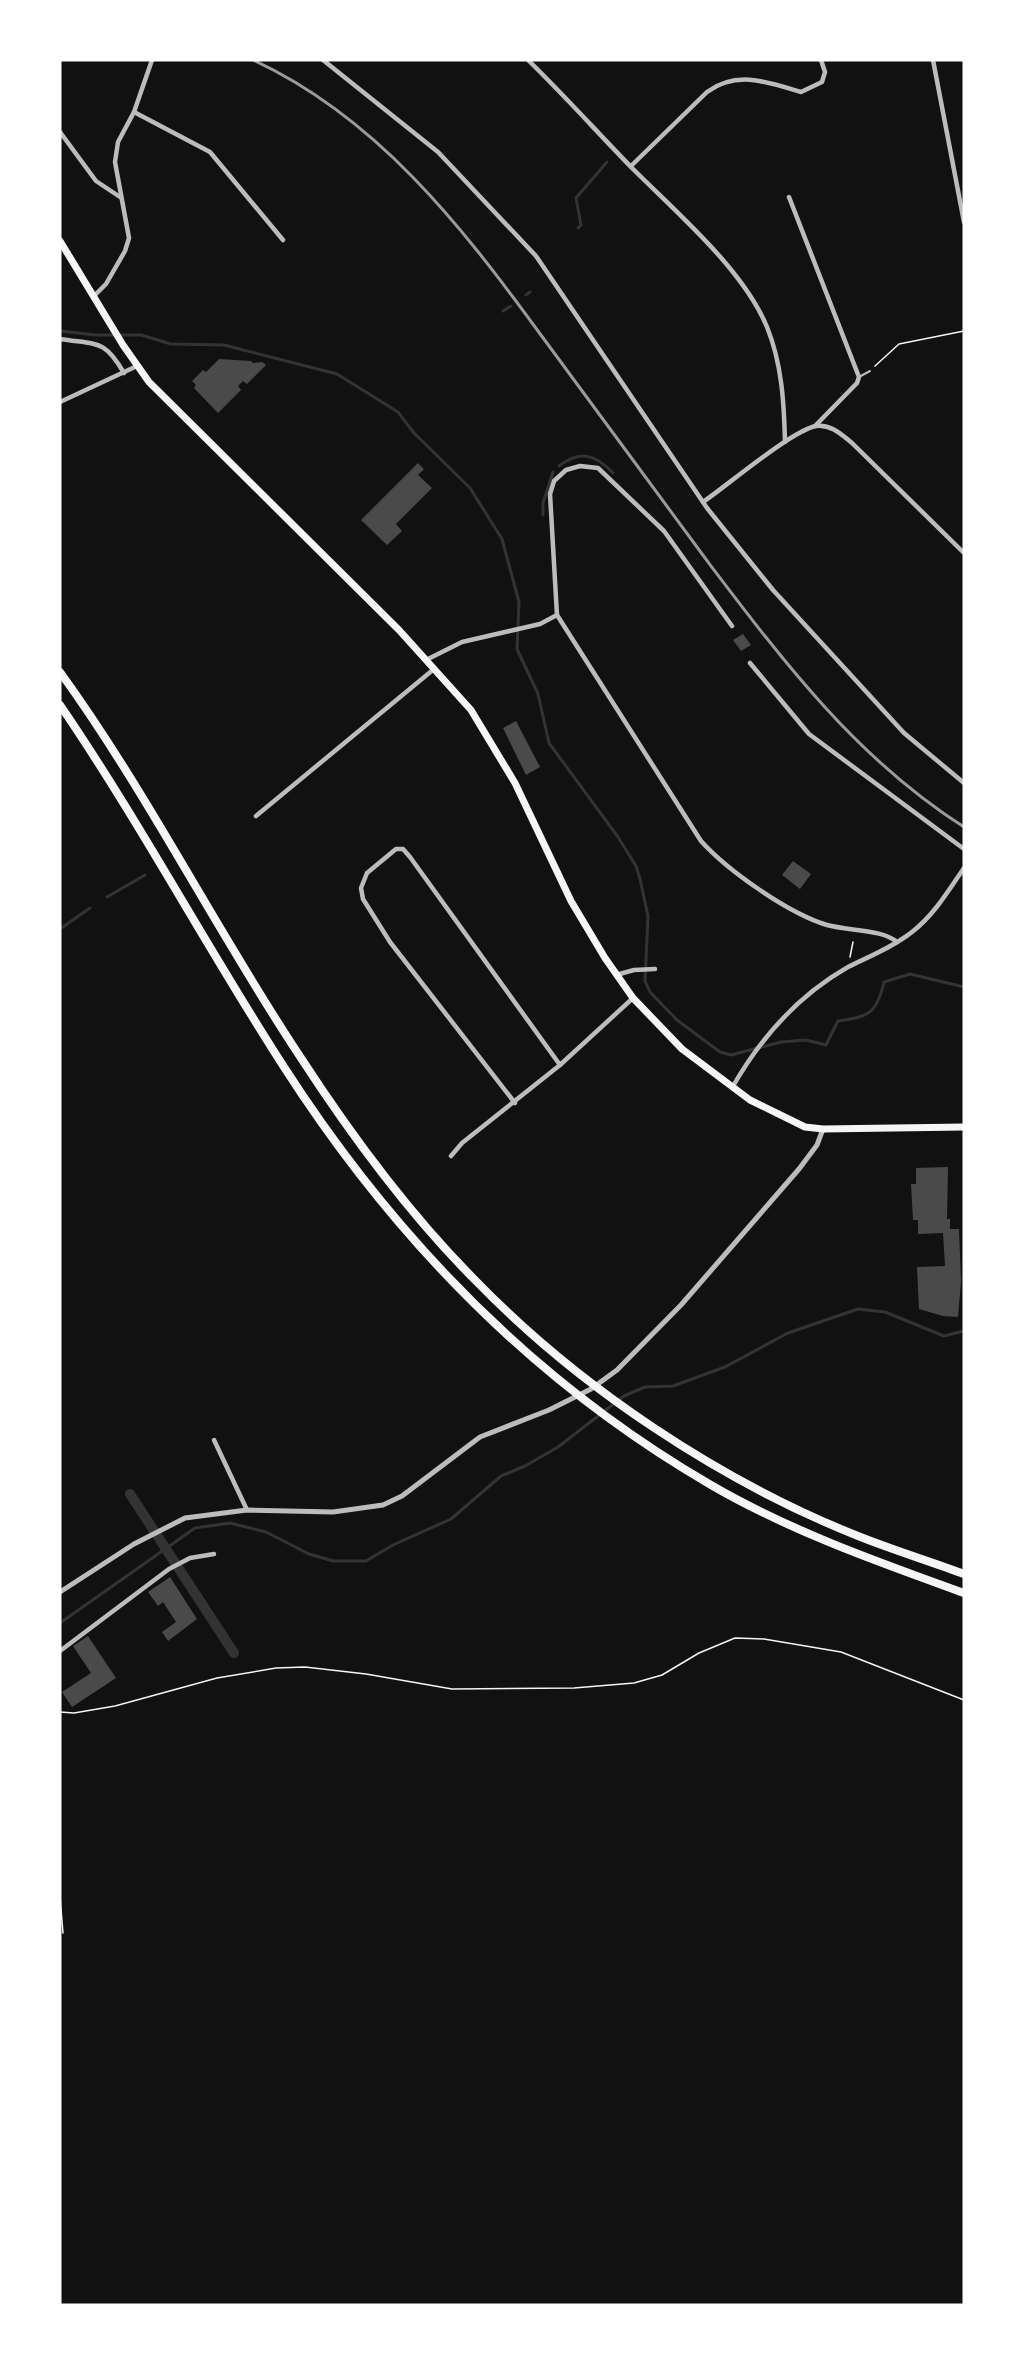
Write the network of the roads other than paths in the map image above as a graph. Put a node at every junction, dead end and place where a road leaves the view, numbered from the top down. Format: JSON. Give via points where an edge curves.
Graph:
{"nodes":[{"id":1,"x":152,"y":60,"type":"edge"},
{"id":2,"x":323,"y":60,"type":"edge"},
{"id":3,"x":528,"y":60,"type":"edge"},
{"id":4,"x":821,"y":60,"type":"edge"},
{"id":5,"x":933,"y":60,"type":"edge"},
{"id":6,"x":134,"y":112,"type":"junction"},
{"id":7,"x":60,"y":132,"type":"edge"},
{"id":8,"x":631,"y":166,"type":"junction"},
{"id":9,"x":120,"y":197,"type":"junction"},
{"id":10,"x":789,"y":197,"type":"dead end"},
{"id":11,"x":964,"y":222,"type":"edge"},
{"id":12,"x":283,"y":240,"type":"dead end"},
{"id":13,"x":60,"y":241,"type":"edge"},
{"id":14,"x":94,"y":295,"type":"junction"},
{"id":15,"x":60,"y":339,"type":"edge"},
{"id":16,"x":137,"y":366,"type":"junction"},
{"id":17,"x":870,"y":371,"type":"road end"},
{"id":18,"x":124,"y":373,"type":"junction"},
{"id":19,"x":859,"y":377,"type":"junction"},
{"id":20,"x":60,"y":402,"type":"edge"},
{"id":21,"x":815,"y":426,"type":"junction"},
{"id":22,"x":785,"y":442,"type":"junction"},
{"id":23,"x":703,"y":501,"type":"junction"},
{"id":24,"x":670,"y":526,"type":"dead end"},
{"id":25,"x":664,"y":531,"type":"junction"},
{"id":26,"x":964,"y":553,"type":"edge"},
{"id":27,"x":556,"y":615,"type":"junction"},
{"id":28,"x":732,"y":626,"type":"dead end"},
{"id":29,"x":428,"y":659,"type":"junction"},
{"id":30,"x":750,"y":663,"type":"dead end"},
{"id":31,"x":435,"y":668,"type":"junction"},
{"id":32,"x":60,"y":672,"type":"edge"},
{"id":33,"x":60,"y":705,"type":"edge"},
{"id":34,"x":964,"y":783,"type":"edge"},
{"id":35,"x":256,"y":816,"type":"dead end"},
{"id":36,"x":964,"y":849,"type":"edge"},
{"id":37,"x":964,"y":868,"type":"edge"},
{"id":38,"x":897,"y":942,"type":"junction"},
{"id":39,"x":655,"y":969,"type":"dead end"},
{"id":40,"x":616,"y":975,"type":"junction"},
{"id":41,"x":633,"y":998,"type":"junction"},
{"id":42,"x":560,"y":1065,"type":"junction"},
{"id":43,"x":732,"y":1088,"type":"junction"},
{"id":44,"x":515,"y":1103,"type":"junction"},
{"id":45,"x":964,"y":1127,"type":"edge"},
{"id":46,"x":823,"y":1130,"type":"junction"},
{"id":47,"x":451,"y":1156,"type":"dead end"},
{"id":48,"x":214,"y":1440,"type":"dead end"},
{"id":49,"x":248,"y":1510,"type":"junction"},
{"id":50,"x":214,"y":1554,"type":"dead end"},
{"id":51,"x":964,"y":1574,"type":"edge"},
{"id":52,"x":60,"y":1592,"type":"edge"},
{"id":53,"x":964,"y":1593,"type":"edge"},
{"id":54,"x":60,"y":1651,"type":"edge"}],
"edges":[{"from":1,"to":6,"type":"street"},
{"from":2,"to":23,"type":"street","via":[[438,152],[536,256]]},
{"from":3,"to":8,"type":"street"},
{"from":4,"to":8,"type":"street","via":[[825,72],[822,82],[801,93],[760,80],[721,82]]},
{"from":5,"to":11,"type":"street"},
{"from":6,"to":9,"type":"street","via":[[118,142],[115,162]]},
{"from":6,"to":12,"type":"street","via":[[210,152]]},
{"from":7,"to":9,"type":"street","via":[[96,181]]},
{"from":8,"to":22,"type":"street","via":[[694,230],[754,303],[775,352],[784,396]]},
{"from":9,"to":14,"type":"street","via":[[128,226],[125,250],[106,284]]},
{"from":10,"to":19,"type":"street"},
{"from":13,"to":14,"type":"main road"},
{"from":14,"to":16,"type":"main road"},
{"from":15,"to":18,"type":"street","via":[[103,346],[111,351]]},
{"from":16,"to":18,"type":"street"},
{"from":16,"to":29,"type":"main road","via":[[162,397]]},
{"from":17,"to":19,"type":"lane"},
{"from":18,"to":20,"type":"street"},
{"from":19,"to":21,"type":"street"},
{"from":21,"to":22,"type":"street"},
{"from":21,"to":26,"type":"street","via":[[838,431]]},
{"from":22,"to":23,"type":"street"},
{"from":23,"to":34,"type":"street","via":[[773,590],[854,681],[904,733]]},
{"from":24,"to":25,"type":"street"},
{"from":25,"to":27,"type":"street","via":[[598,468],[580,466],[566,470],[554,481],[550,494]]},
{"from":25,"to":28,"type":"street"},
{"from":27,"to":29,"type":"street","via":[[527,627],[455,645]]},
{"from":27,"to":38,"type":"street","via":[[684,817],[718,860],[788,907],[816,920],[855,932],[889,934]]},
{"from":29,"to":31,"type":"main road"},
{"from":30,"to":36,"type":"street","via":[[808,734]]},
{"from":31,"to":35,"type":"street"},
{"from":31,"to":40,"type":"main road","via":[[471,710],[496,750],[571,901]]},
{"from":32,"to":51,"type":"highway","via":[[177,851],[299,1056],[402,1200],[476,1282],[578,1373],[636,1415],[735,1476],[857,1535]]},
{"from":33,"to":53,"type":"highway","via":[[285,1069],[337,1146],[398,1225],[461,1293],[566,1386],[712,1486],[851,1551]]},
{"from":37,"to":38,"type":"street","via":[[927,918]]},
{"from":38,"to":43,"type":"street","via":[[819,986],[763,1039]]},
{"from":39,"to":40,"type":"street"},
{"from":40,"to":41,"type":"main road"},
{"from":41,"to":42,"type":"street"},
{"from":41,"to":43,"type":"main road","via":[[682,1049]]},
{"from":42,"to":44,"type":"street"},
{"from":42,"to":44,"type":"street","via":[[403,849],[396,849],[367,873],[363,899],[396,951]]},
{"from":43,"to":46,"type":"main road","via":[[786,1120]]},
{"from":44,"to":47,"type":"street"},
{"from":45,"to":46,"type":"main road"},
{"from":46,"to":49,"type":"street","via":[[799,1169],[681,1305],[617,1370],[591,1389],[480,1437],[402,1496],[382,1505],[333,1512]]},
{"from":48,"to":49,"type":"street"},
{"from":49,"to":52,"type":"street","via":[[204,1514],[170,1524]]},
{"from":50,"to":54,"type":"street","via":[[190,1558],[169,1569]]}]}
